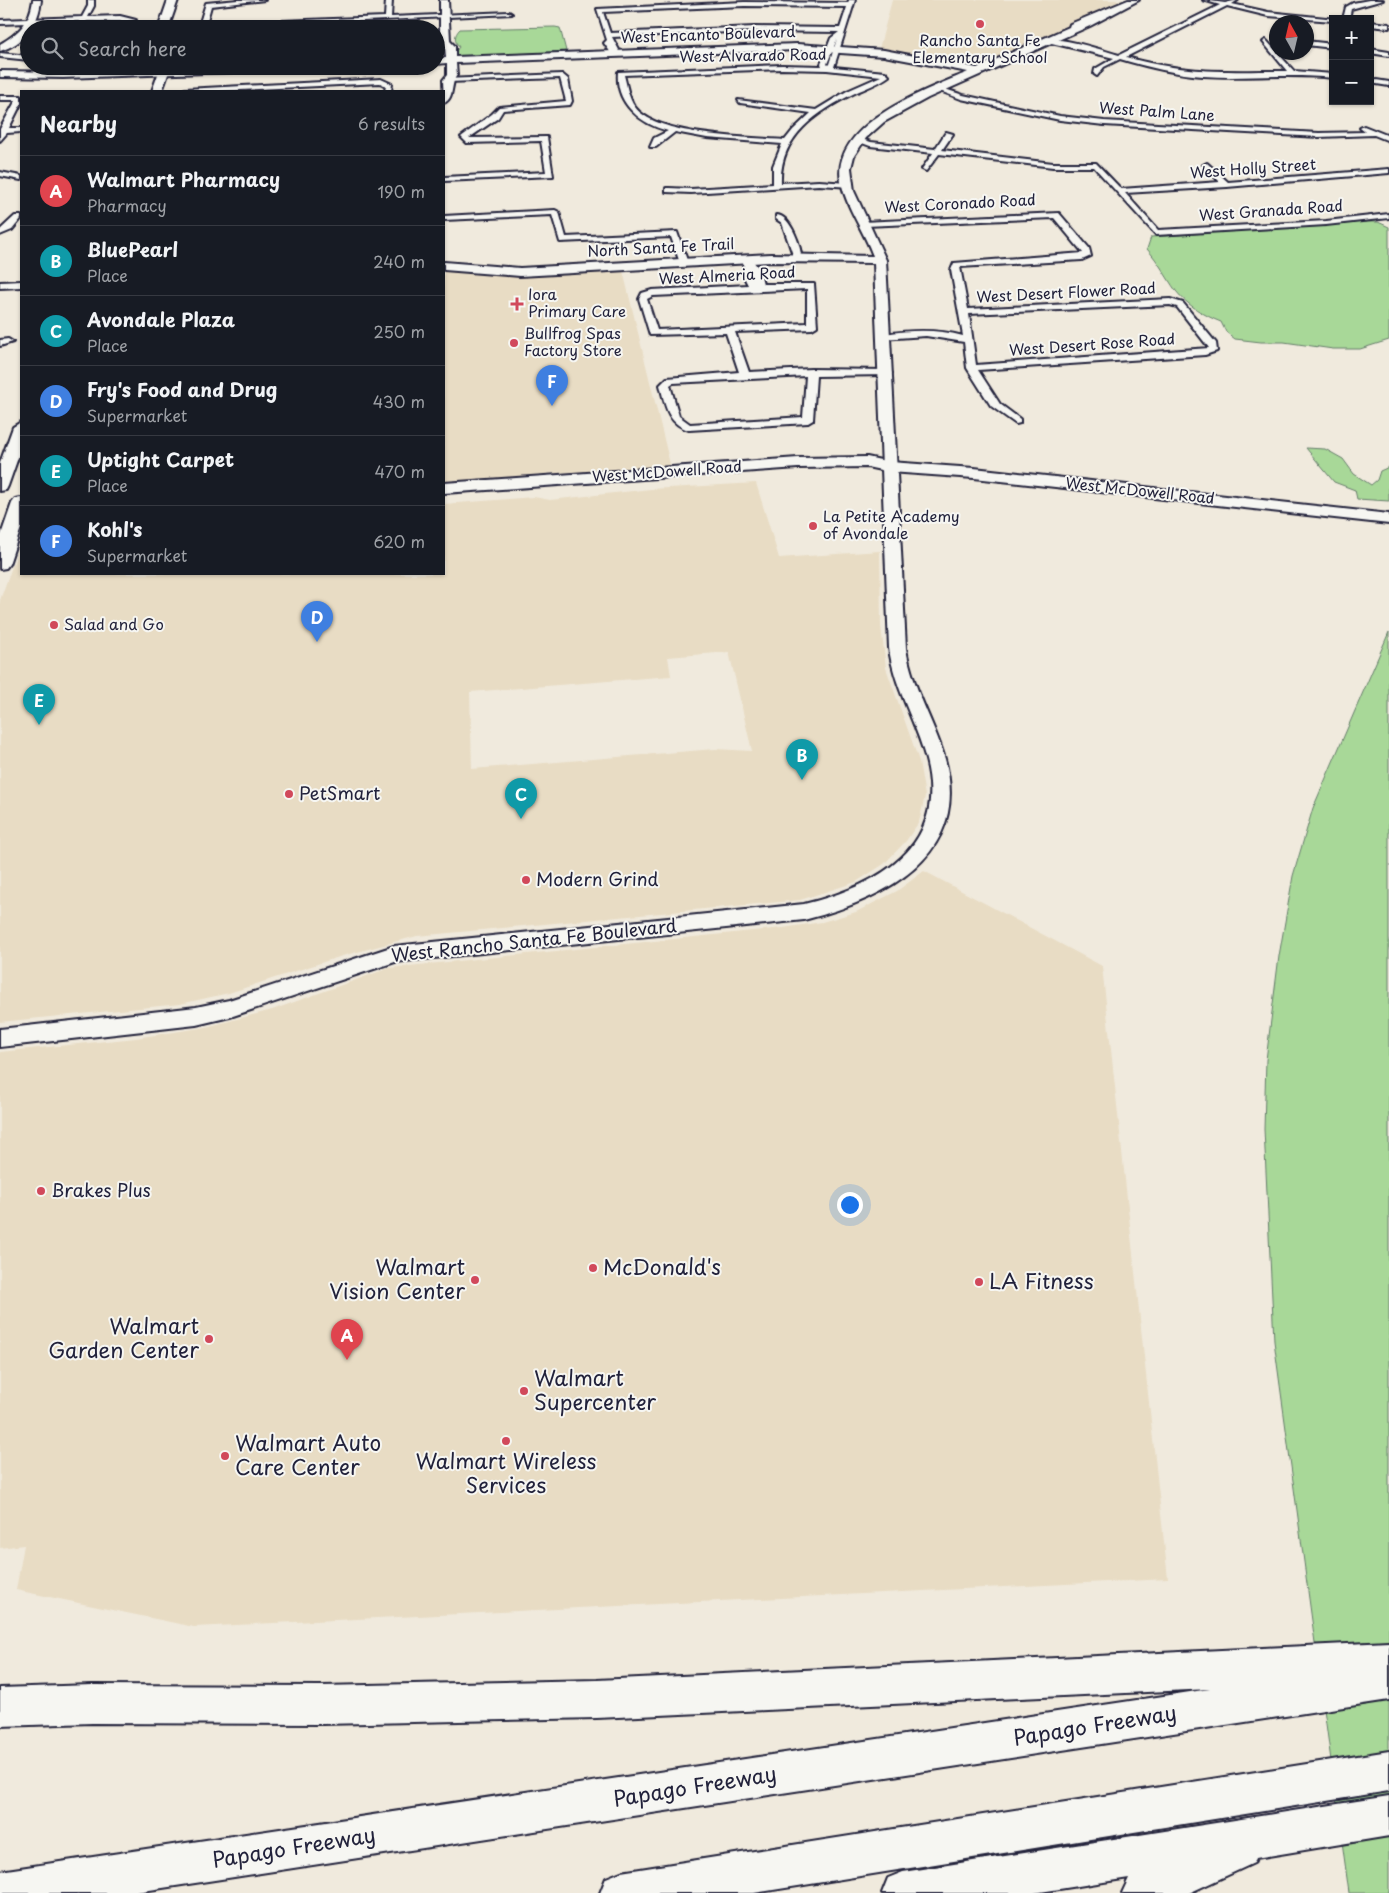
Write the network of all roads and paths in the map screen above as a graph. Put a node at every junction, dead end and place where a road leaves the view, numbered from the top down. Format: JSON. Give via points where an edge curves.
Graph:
{"nodes":[{"id":1,"x":37,"y":0,"type":"edge"},
{"id":2,"x":91,"y":0,"type":"edge"},
{"id":3,"x":173,"y":0,"type":"edge"},
{"id":4,"x":262,"y":0,"type":"edge"},
{"id":5,"x":389,"y":0,"type":"edge"},
{"id":6,"x":444,"y":0,"type":"edge"},
{"id":7,"x":1135,"y":0,"type":"edge"},
{"id":8,"x":1235,"y":0,"type":"edge"},
{"id":9,"x":1380,"y":0,"type":"edge"},
{"id":10,"x":1204,"y":1,"type":"edge"},
{"id":11,"x":681,"y":3,"type":"edge"},
{"id":12,"x":851,"y":3,"type":"edge"},
{"id":13,"x":1224,"y":5,"type":"junction"},
{"id":14,"x":509,"y":14,"type":"dead end"},
{"id":15,"x":1347,"y":15,"type":"edge"},
{"id":16,"x":444,"y":16,"type":"junction"},
{"id":17,"x":85,"y":19,"type":"junction"},
{"id":18,"x":388,"y":19,"type":"junction"},
{"id":19,"x":1329,"y":19,"type":"edge"},
{"id":20,"x":34,"y":20,"type":"edge"},
{"id":21,"x":59,"y":20,"type":"edge"},
{"id":22,"x":133,"y":20,"type":"dead end"},
{"id":23,"x":166,"y":20,"type":"edge"},
{"id":24,"x":204,"y":20,"type":"edge"},
{"id":25,"x":367,"y":20,"type":"edge"},
{"id":26,"x":444,"y":20,"type":"edge"},
{"id":27,"x":20,"y":21,"type":"edge"},
{"id":28,"x":0,"y":22,"type":"edge"},
{"id":29,"x":1374,"y":24,"type":"edge"},
{"id":30,"x":1389,"y":26,"type":"edge"},
{"id":31,"x":840,"y":33,"type":"junction"},
{"id":32,"x":20,"y":34,"type":"edge"},
{"id":33,"x":609,"y":38,"type":"junction"},
{"id":34,"x":1046,"y":41,"type":"junction"},
{"id":35,"x":1314,"y":45,"type":"edge"},
{"id":36,"x":1329,"y":46,"type":"edge"},
{"id":37,"x":0,"y":48,"type":"edge"},
{"id":38,"x":834,"y":48,"type":"junction"},
{"id":39,"x":1374,"y":52,"type":"edge"},
{"id":40,"x":613,"y":54,"type":"junction"},
{"id":41,"x":1389,"y":54,"type":"edge"},
{"id":42,"x":0,"y":56,"type":"edge"},
{"id":43,"x":20,"y":57,"type":"edge"},
{"id":44,"x":1118,"y":58,"type":"junction"},
{"id":45,"x":1281,"y":60,"type":"edge"},
{"id":46,"x":445,"y":61,"type":"edge"},
{"id":47,"x":827,"y":68,"type":"junction"},
{"id":48,"x":979,"y":71,"type":"junction"},
{"id":49,"x":1291,"y":72,"type":"junction"},
{"id":50,"x":0,"y":74,"type":"edge"},
{"id":51,"x":1097,"y":74,"type":"dead end"},
{"id":52,"x":20,"y":75,"type":"edge"},
{"id":53,"x":32,"y":75,"type":"edge"},
{"id":54,"x":147,"y":75,"type":"edge"},
{"id":55,"x":163,"y":75,"type":"edge"},
{"id":56,"x":443,"y":75,"type":"edge"},
{"id":57,"x":1329,"y":76,"type":"edge"},
{"id":58,"x":0,"y":79,"type":"edge"},
{"id":59,"x":448,"y":80,"type":"junction"},
{"id":60,"x":1374,"y":82,"type":"edge"},
{"id":61,"x":1389,"y":84,"type":"edge"},
{"id":62,"x":939,"y":89,"type":"junction"},
{"id":63,"x":157,"y":90,"type":"edge"},
{"id":64,"x":208,"y":90,"type":"edge"},
{"id":65,"x":388,"y":90,"type":"edge"},
{"id":66,"x":0,"y":98,"type":"edge"},
{"id":67,"x":20,"y":98,"type":"edge"},
{"id":68,"x":445,"y":98,"type":"edge"},
{"id":69,"x":20,"y":100,"type":"edge"},
{"id":70,"x":740,"y":101,"type":"dead end"},
{"id":71,"x":817,"y":112,"type":"junction"},
{"id":72,"x":1060,"y":118,"type":"junction"},
{"id":73,"x":1248,"y":121,"type":"dead end"},
{"id":74,"x":1054,"y":125,"type":"dead end"},
{"id":75,"x":1363,"y":127,"type":"dead end"},
{"id":76,"x":20,"y":130,"type":"edge"},
{"id":77,"x":674,"y":130,"type":"junction"},
{"id":78,"x":2,"y":131,"type":"edge"},
{"id":79,"x":1252,"y":132,"type":"junction"},
{"id":80,"x":949,"y":134,"type":"dead end"},
{"id":81,"x":1370,"y":134,"type":"junction"},
{"id":82,"x":0,"y":139,"type":"edge"},
{"id":83,"x":1389,"y":139,"type":"edge"},
{"id":84,"x":858,"y":140,"type":"junction"},
{"id":85,"x":786,"y":142,"type":"junction"},
{"id":86,"x":653,"y":146,"type":"dead end"},
{"id":87,"x":938,"y":150,"type":"junction"},
{"id":88,"x":1207,"y":166,"type":"dead end"},
{"id":89,"x":926,"y":169,"type":"dead end"},
{"id":90,"x":1389,"y":171,"type":"edge"},
{"id":91,"x":0,"y":174,"type":"edge"},
{"id":92,"x":20,"y":178,"type":"edge"},
{"id":93,"x":445,"y":179,"type":"edge"},
{"id":94,"x":848,"y":185,"type":"junction"},
{"id":95,"x":1227,"y":185,"type":"junction"},
{"id":96,"x":777,"y":187,"type":"junction"},
{"id":97,"x":669,"y":190,"type":"dead end"},
{"id":98,"x":1119,"y":191,"type":"junction"},
{"id":99,"x":778,"y":216,"type":"dead end"},
{"id":100,"x":1389,"y":216,"type":"edge"},
{"id":101,"x":18,"y":218,"type":"dead end"},
{"id":102,"x":445,"y":218,"type":"edge"},
{"id":103,"x":865,"y":224,"type":"junction"},
{"id":104,"x":0,"y":233,"type":"edge"},
{"id":105,"x":798,"y":258,"type":"junction"},
{"id":106,"x":748,"y":259,"type":"junction"},
{"id":107,"x":880,"y":260,"type":"junction"},
{"id":108,"x":684,"y":263,"type":"junction"},
{"id":109,"x":445,"y":266,"type":"edge"},
{"id":110,"x":20,"y":284,"type":"edge"},
{"id":111,"x":0,"y":285,"type":"edge"},
{"id":112,"x":756,"y":287,"type":"junction"},
{"id":113,"x":964,"y":312,"type":"junction"},
{"id":114,"x":730,"y":330,"type":"junction"},
{"id":115,"x":885,"y":337,"type":"junction"},
{"id":116,"x":966,"y":340,"type":"junction"},
{"id":117,"x":1214,"y":350,"type":"joint"},
{"id":118,"x":972,"y":368,"type":"junction"},
{"id":119,"x":811,"y":372,"type":"junction"},
{"id":120,"x":887,"y":373,"type":"junction"},
{"id":121,"x":745,"y":375,"type":"junction"},
{"id":122,"x":1016,"y":421,"type":"dead end"},
{"id":123,"x":20,"y":430,"type":"edge"},
{"id":124,"x":890,"y":467,"type":"junction"},
{"id":125,"x":0,"y":486,"type":"edge"},
{"id":126,"x":445,"y":488,"type":"edge"},
{"id":127,"x":481,"y":491,"type":"junction"},
{"id":128,"x":445,"y":498,"type":"edge"},
{"id":129,"x":1389,"y":519,"type":"edge"},
{"id":130,"x":13,"y":521,"type":"edge"},
{"id":131,"x":0,"y":564,"type":"edge"},
{"id":132,"x":0,"y":1038,"type":"edge"},
{"id":133,"x":1389,"y":1661,"type":"edge"},
{"id":134,"x":1389,"y":1681,"type":"edge"},
{"id":135,"x":1249,"y":1685,"type":"junction"},
{"id":136,"x":0,"y":1707,"type":"edge"},
{"id":137,"x":1389,"y":1771,"type":"edge"},
{"id":138,"x":1389,"y":1816,"type":"edge"},
{"id":139,"x":1267,"y":1835,"type":"junction"},
{"id":140,"x":0,"y":1892,"type":"edge"},
{"id":141,"x":620,"y":1893,"type":"edge"},
{"id":142,"x":903,"y":1893,"type":"edge"},
{"id":143,"x":1144,"y":1893,"type":"edge"}],
"edges":[{"from":1,"to":20,"type":"street"},
{"from":2,"to":17,"type":"street"},
{"from":3,"to":23,"type":"main road"},
{"from":4,"to":24,"type":"street","via":[[208,4]]},
{"from":5,"to":18,"type":"street"},
{"from":6,"to":16,"type":"street"},
{"from":7,"to":34,"type":"street"},
{"from":8,"to":13,"type":"street"},
{"from":9,"to":15,"type":"street","via":[[1355,4],[1348,8]]},
{"from":10,"to":13,"type":"street"},
{"from":11,"to":12,"type":"street"},
{"from":11,"to":33,"type":"street","via":[[599,10]]},
{"from":12,"to":31,"type":"street"},
{"from":13,"to":19,"type":"street","via":[[1268,14]]},
{"from":13,"to":44,"type":"street"},
{"from":14,"to":16,"type":"street"},
{"from":16,"to":18,"type":"street"},
{"from":16,"to":26,"type":"street"},
{"from":17,"to":21,"type":"street"},
{"from":17,"to":22,"type":"street"},
{"from":18,"to":25,"type":"street"},
{"from":27,"to":28,"type":"street"},
{"from":29,"to":30,"type":"street"},
{"from":31,"to":33,"type":"street","via":[[764,29]]},
{"from":31,"to":38,"type":"street","via":[[842,38]]},
{"from":32,"to":37,"type":"street"},
{"from":33,"to":40,"type":"street","via":[[607,43]]},
{"from":34,"to":44,"type":"street"},
{"from":34,"to":48,"type":"street"},
{"from":35,"to":36,"type":"street"},
{"from":38,"to":40,"type":"street","name":"West Encanto Boulevard","via":[[758,47]]},
{"from":38,"to":47,"type":"street","via":[[832,65]]},
{"from":38,"to":48,"type":"street","name":"West Encanto Boulevard","via":[[915,57]]},
{"from":39,"to":41,"type":"street"},
{"from":40,"to":46,"type":"street","name":"West Encanto Boulevard"},
{"from":42,"to":43,"type":"street"},
{"from":44,"to":49,"type":"street","via":[[1165,70],[1202,74]]},
{"from":44,"to":51,"type":"street","via":[[1102,66]]},
{"from":45,"to":49,"type":"street"},
{"from":47,"to":71,"type":"street","name":"West Alvarado Road","via":[[886,76],[848,93]]},
{"from":47,"to":77,"type":"street","name":"West Alvarado Road","via":[[620,73],[634,112],[643,119]]},
{"from":48,"to":62,"type":"street"},
{"from":49,"to":57,"type":"street"},
{"from":50,"to":52,"type":"street"},
{"from":53,"to":54,"type":"street"},
{"from":54,"to":58,"type":"street"},
{"from":55,"to":63,"type":"main road"},
{"from":56,"to":59,"type":"street"},
{"from":59,"to":68,"type":"street"},
{"from":59,"to":93,"type":"street","via":[[562,76],[568,104],[501,108],[465,137],[467,141],[544,139],[550,174]]},
{"from":60,"to":61,"type":"street"},
{"from":62,"to":72,"type":"street","name":"West Palm Lane"},
{"from":62,"to":84,"type":"street","via":[[888,114]]},
{"from":64,"to":65,"type":"street","via":[[388,82]]},
{"from":66,"to":67,"type":"street"},
{"from":69,"to":78,"type":"street"},
{"from":70,"to":71,"type":"street"},
{"from":71,"to":85,"type":"street"},
{"from":72,"to":74,"type":"street"},
{"from":72,"to":79,"type":"street","name":"West Palm Lane"},
{"from":73,"to":79,"type":"street"},
{"from":75,"to":81,"type":"street"},
{"from":76,"to":78,"type":"street"},
{"from":77,"to":85,"type":"street"},
{"from":77,"to":86,"type":"street"},
{"from":78,"to":82,"type":"street"},
{"from":79,"to":81,"type":"street","name":"West Palm Lane"},
{"from":80,"to":87,"type":"street"},
{"from":81,"to":83,"type":"street","name":"West Palm Lane","via":[[1382,134]]},
{"from":84,"to":87,"type":"street"},
{"from":84,"to":94,"type":"street","name":"West Rancho Santa Fe Boulevard","via":[[847,161]]},
{"from":85,"to":96,"type":"street","via":[[777,164]]},
{"from":87,"to":89,"type":"street"},
{"from":87,"to":98,"type":"street","via":[[1053,165],[1096,165]]},
{"from":88,"to":95,"type":"street"},
{"from":90,"to":95,"type":"street","name":"West Holly Street"},
{"from":91,"to":92,"type":"street"},
{"from":94,"to":96,"type":"street"},
{"from":94,"to":103,"type":"street","name":"West Rancho Santa Fe Boulevard"},
{"from":95,"to":98,"type":"street","name":"West Holly Street"},
{"from":96,"to":97,"type":"street"},
{"from":98,"to":100,"type":"street","name":"West Granada Road","via":[[1156,232],[1326,223]]},
{"from":99,"to":105,"type":"street","via":[[786,222]]},
{"from":101,"to":104,"type":"street"},
{"from":102,"to":108,"type":"street","via":[[555,212],[563,240],[674,234]]},
{"from":103,"to":107,"type":"street","name":"West Rancho Santa Fe Boulevard"},
{"from":103,"to":113,"type":"street","name":"West Coronado Road","via":[[1056,214],[1088,254],[957,265],[955,270]]},
{"from":105,"to":106,"type":"street","name":"North Santa Fe Trail"},
{"from":105,"to":107,"type":"street","name":"North Santa Fe Trail"},
{"from":106,"to":108,"type":"street","name":"North Santa Fe Trail"},
{"from":106,"to":112,"type":"street","via":[[745,269],[750,283]]},
{"from":107,"to":115,"type":"street","name":"West Rancho Santa Fe Boulevard"},
{"from":108,"to":109,"type":"street","name":"North Santa Fe Trail","via":[[520,272]]},
{"from":110,"to":111,"type":"street"},
{"from":112,"to":114,"type":"street","name":"West Almeria Road","via":[[811,286],[812,326]]},
{"from":112,"to":114,"type":"street","name":"West Almeria Road","via":[[645,295],[643,299],[653,333]]},
{"from":113,"to":116,"type":"street"},
{"from":113,"to":117,"type":"street","name":"West Desert Flower Road","via":[[1170,302],[1180,306]]},
{"from":114,"to":121,"type":"street"},
{"from":115,"to":116,"type":"street"},
{"from":115,"to":120,"type":"street","name":"West Rancho Santa Fe Boulevard"},
{"from":116,"to":118,"type":"street"},
{"from":117,"to":118,"type":"street","name":"West Desert Rose Road"},
{"from":118,"to":122,"type":"street","via":[[996,406]]},
{"from":119,"to":120,"type":"street"},
{"from":119,"to":121,"type":"street"},
{"from":119,"to":121,"type":"street","via":[[808,420],[689,428],[680,426],[675,420],[665,385],[670,380]]},
{"from":120,"to":124,"type":"street","name":"West Rancho Santa Fe Boulevard"},
{"from":123,"to":125,"type":"main road"},
{"from":124,"to":127,"type":"main road","name":"West McDowell Road","via":[[868,472]]},
{"from":124,"to":129,"type":"main road","name":"West McDowell Road","via":[[984,474]]},
{"from":124,"to":132,"type":"street","name":"West Rancho Santa Fe Boulevard","via":[[899,657],[941,782],[941,804],[922,850],[882,884],[859,895],[804,912],[394,954],[230,1008],[196,1016]]},
{"from":126,"to":127,"type":"main road","name":"West McDowell Road"},
{"from":127,"to":128,"type":"main road","name":"West McDowell Road"},
{"from":130,"to":131,"type":"main road"},
{"from":133,"to":135,"type":"highway"},
{"from":134,"to":135,"type":"highway","name":"Papago Freeway"},
{"from":135,"to":136,"type":"highway","via":[[322,1705]]},
{"from":135,"to":140,"type":"highway","name":"Papago Freeway"},
{"from":137,"to":141,"type":"highway"},
{"from":138,"to":139,"type":"highway"},
{"from":139,"to":142,"type":"highway"},
{"from":139,"to":143,"type":"highway"}]}
